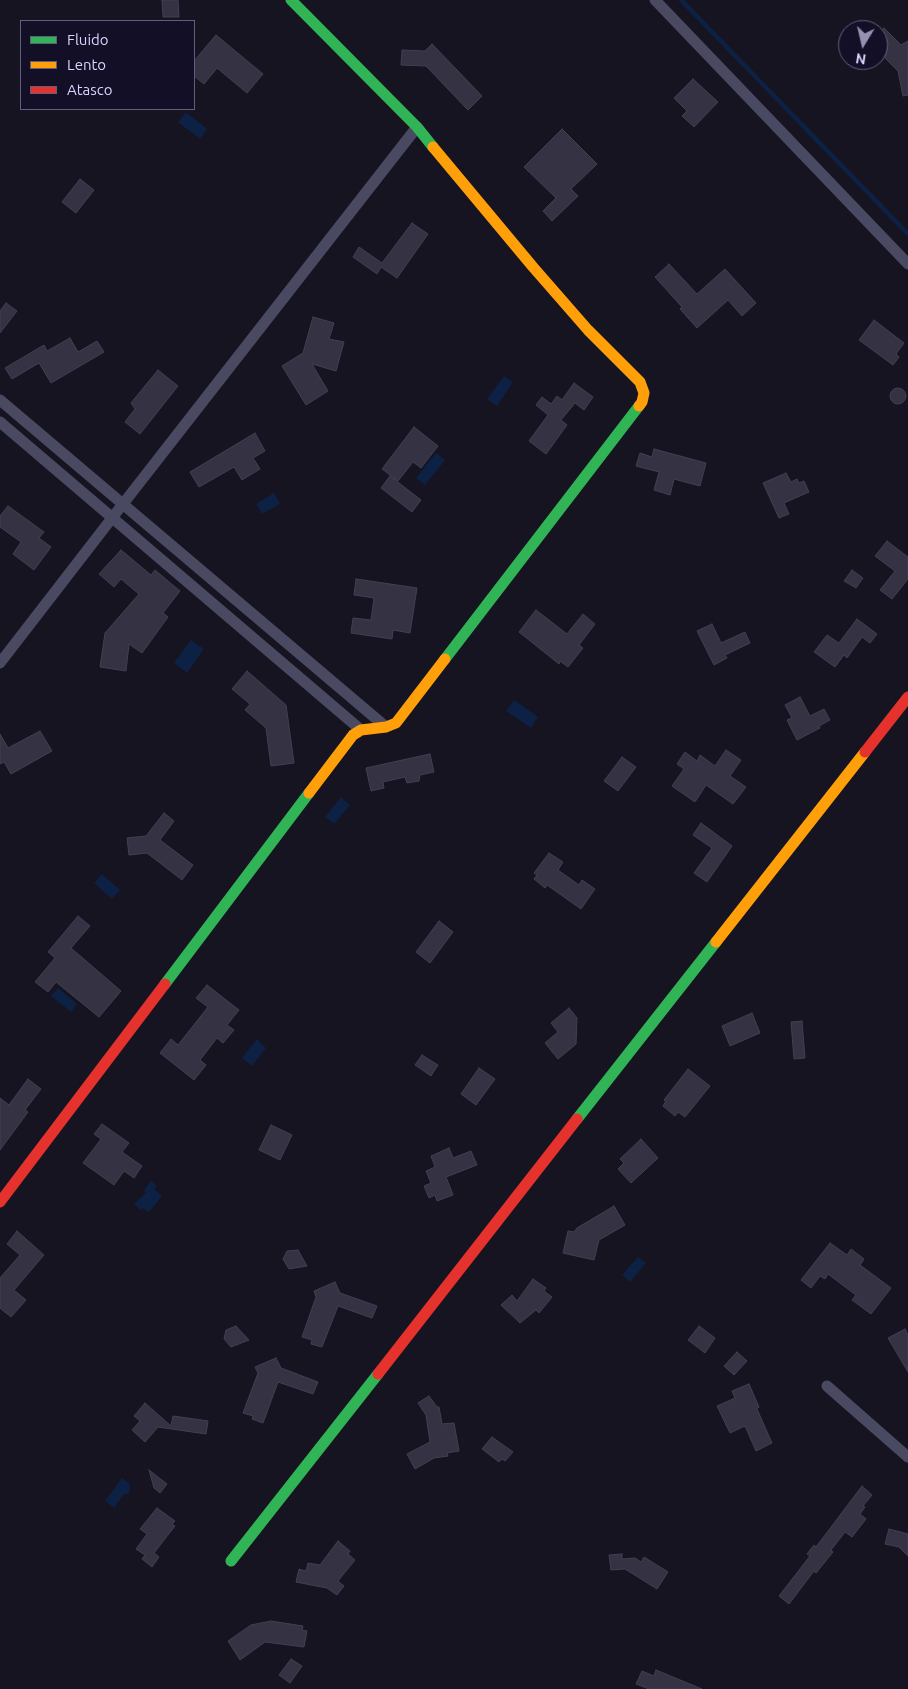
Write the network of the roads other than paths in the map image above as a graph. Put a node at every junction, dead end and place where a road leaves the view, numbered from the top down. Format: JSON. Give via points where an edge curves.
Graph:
{"nodes":[{"id":1,"x":291,"y":0,"type":"edge"},
{"id":2,"x":655,"y":0,"type":"edge"},
{"id":3,"x":418,"y":127,"type":"junction"},
{"id":4,"x":908,"y":264,"type":"edge"},
{"id":5,"x":0,"y":400,"type":"edge"},
{"id":6,"x":0,"y":422,"type":"edge"},
{"id":7,"x":122,"y":504,"type":"junction"},
{"id":8,"x":112,"y":518,"type":"junction"},
{"id":9,"x":0,"y":663,"type":"edge"},
{"id":10,"x":908,"y":696,"type":"edge"},
{"id":11,"x":386,"y":727,"type":"junction"},
{"id":12,"x":362,"y":730,"type":"junction"},
{"id":13,"x":0,"y":1202,"type":"edge"},
{"id":14,"x":827,"y":1386,"type":"dead end"},
{"id":15,"x":908,"y":1457,"type":"edge"},
{"id":16,"x":231,"y":1562,"type":"dead end"}],
"edges":[{"from":1,"to":3,"type":"street"},
{"from":2,"to":4,"type":"street"},
{"from":3,"to":7,"type":"street"},
{"from":3,"to":11,"type":"street","via":[[533,267],[588,330],[640,382],[644,393],[642,402],[414,701],[396,723]]},
{"from":5,"to":7,"type":"street"},
{"from":6,"to":8,"type":"street"},
{"from":7,"to":8,"type":"street"},
{"from":7,"to":11,"type":"street"},
{"from":8,"to":9,"type":"street"},
{"from":8,"to":12,"type":"street"},
{"from":10,"to":16,"type":"street"},
{"from":11,"to":12,"type":"street"},
{"from":12,"to":13,"type":"street","via":[[353,735]]},
{"from":14,"to":15,"type":"street"}]}
